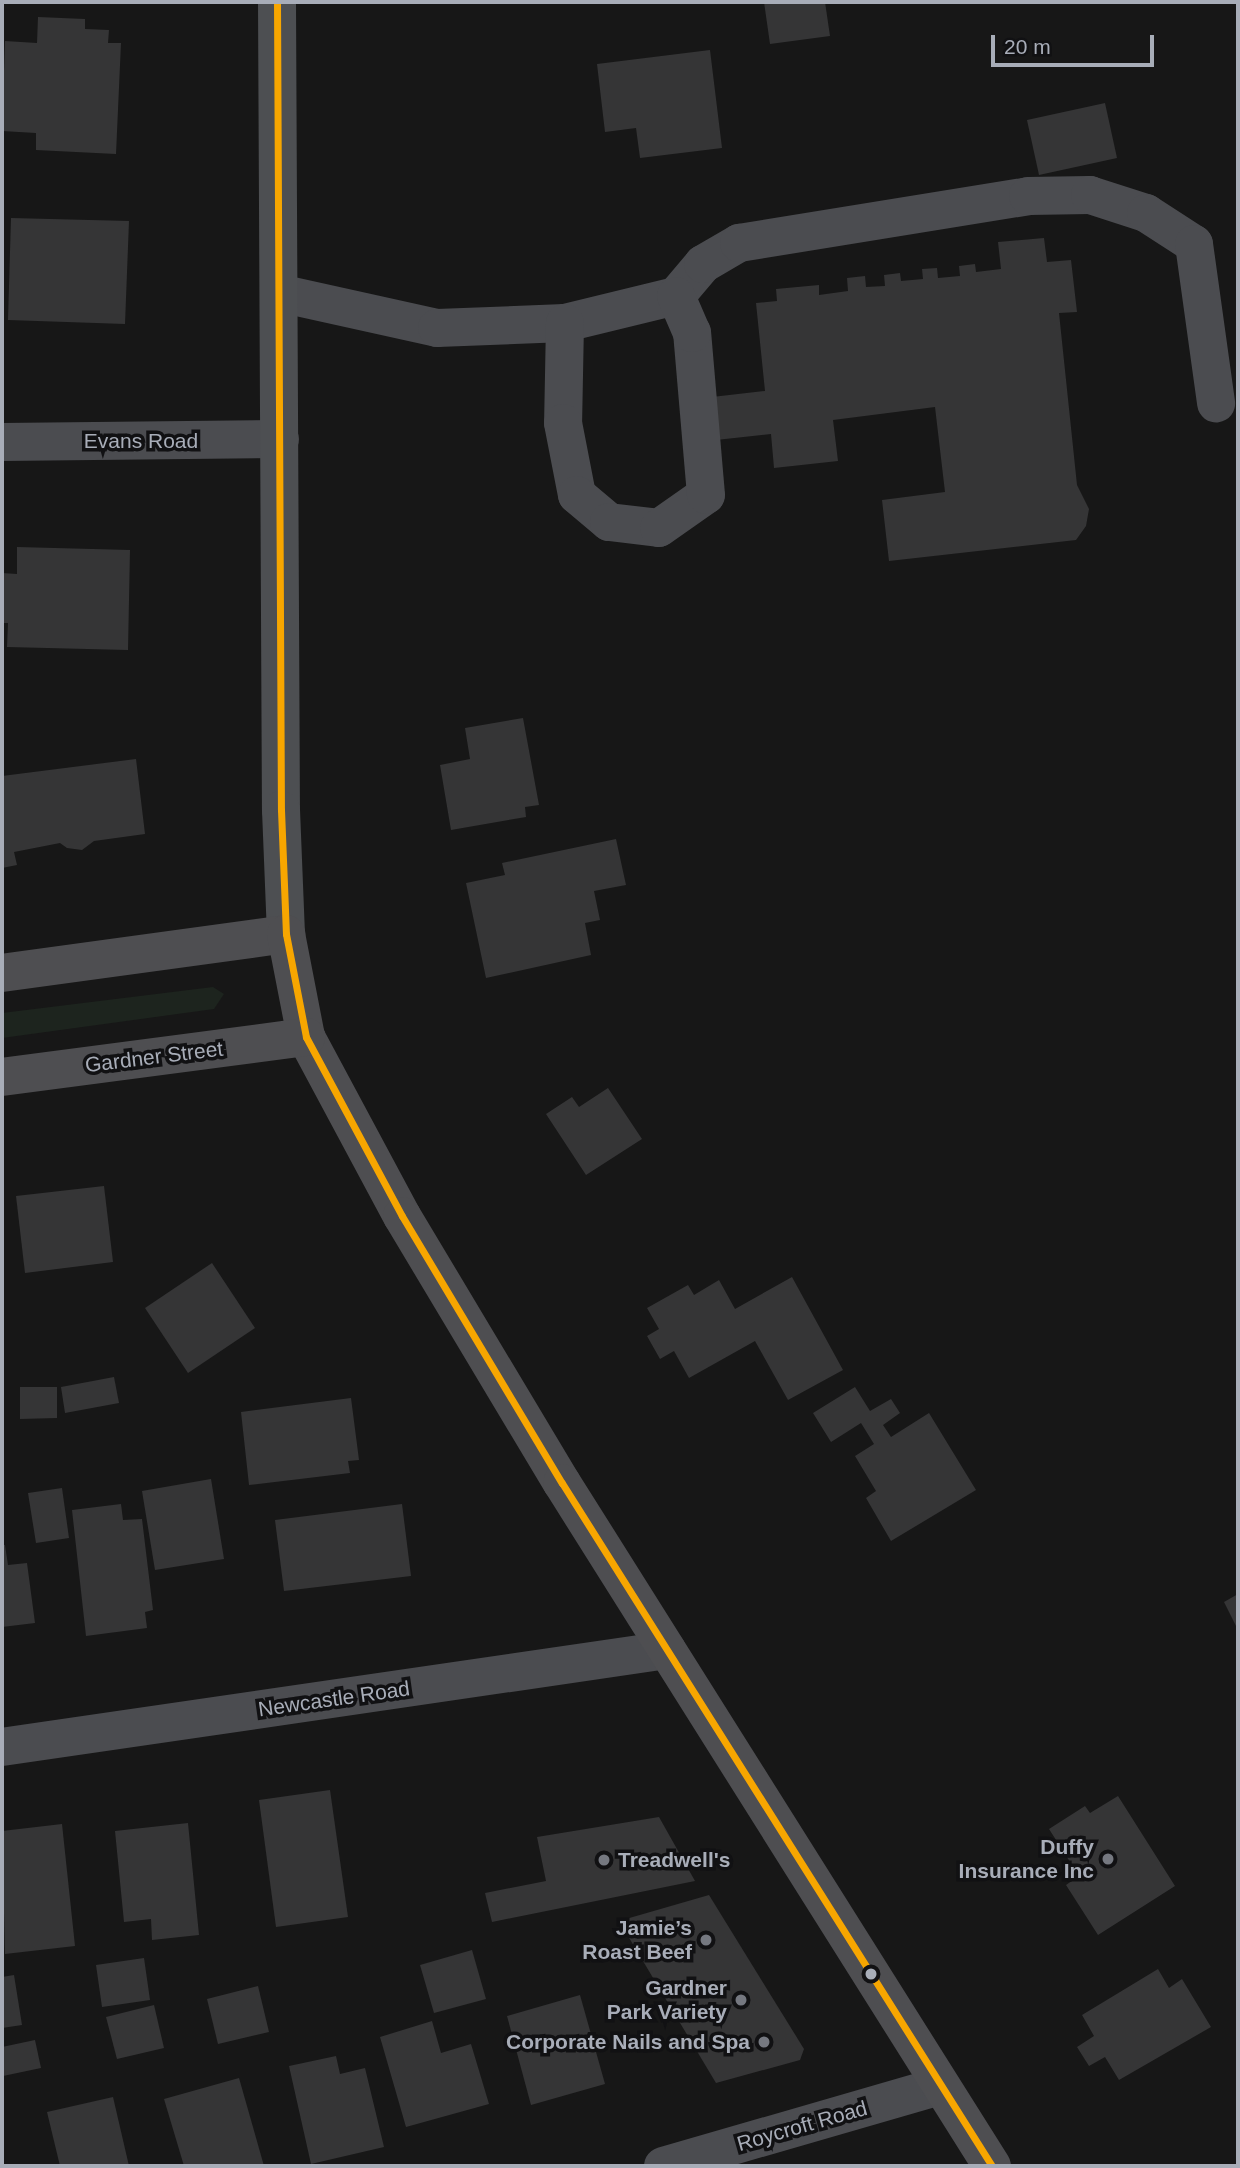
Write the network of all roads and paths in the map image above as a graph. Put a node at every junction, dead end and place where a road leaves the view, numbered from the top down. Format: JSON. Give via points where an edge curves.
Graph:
{"nodes":[{"id":1,"x":277,"y":2,"type":"edge"},
{"id":2,"x":279,"y":293,"type":"junction"},
{"id":3,"x":676,"y":296,"type":"junction"},
{"id":4,"x":565,"y":323,"type":"junction"},
{"id":5,"x":1216,"y":403,"type":"dead end"},
{"id":6,"x":280,"y":439,"type":"junction"},
{"id":7,"x":2,"y":442,"type":"edge"},
{"id":8,"x":286,"y":934,"type":"junction"},
{"id":9,"x":2,"y":973,"type":"edge"},
{"id":10,"x":306,"y":1037,"type":"junction"},
{"id":11,"x":2,"y":1077,"type":"edge"},
{"id":12,"x":667,"y":1650,"type":"junction"},
{"id":13,"x":2,"y":1747,"type":"edge"},
{"id":14,"x":941,"y":2086,"type":"junction"},
{"id":15,"x":663,"y":2166,"type":"edge"},
{"id":16,"x":992,"y":2166,"type":"edge"}],
"edges":[{"from":1,"to":2,"type":"main road"},
{"from":2,"to":4,"type":"street","via":[[437,328]]},
{"from":2,"to":6,"type":"main road"},
{"from":3,"to":4,"type":"street"},
{"from":3,"to":4,"type":"street","via":[[692,333],[706,495],[659,528],[609,522],[577,495],[563,423]]},
{"from":3,"to":5,"type":"street","via":[[703,264],[740,243],[1028,196],[1090,195],[1146,213],[1194,244]]},
{"from":6,"to":7,"type":"street","name":"Evans Road"},
{"from":6,"to":8,"type":"main road"},
{"from":8,"to":9,"type":"highway"},
{"from":8,"to":10,"type":"highway"},
{"from":10,"to":11,"type":"highway","name":"Gardner Street"},
{"from":10,"to":12,"type":"highway","via":[[408,1227]]},
{"from":12,"to":13,"type":"street","name":"Newcastle Road"},
{"from":12,"to":14,"type":"highway"},
{"from":14,"to":15,"type":"street","name":"Roycroft Road"},
{"from":14,"to":16,"type":"highway"}]}
